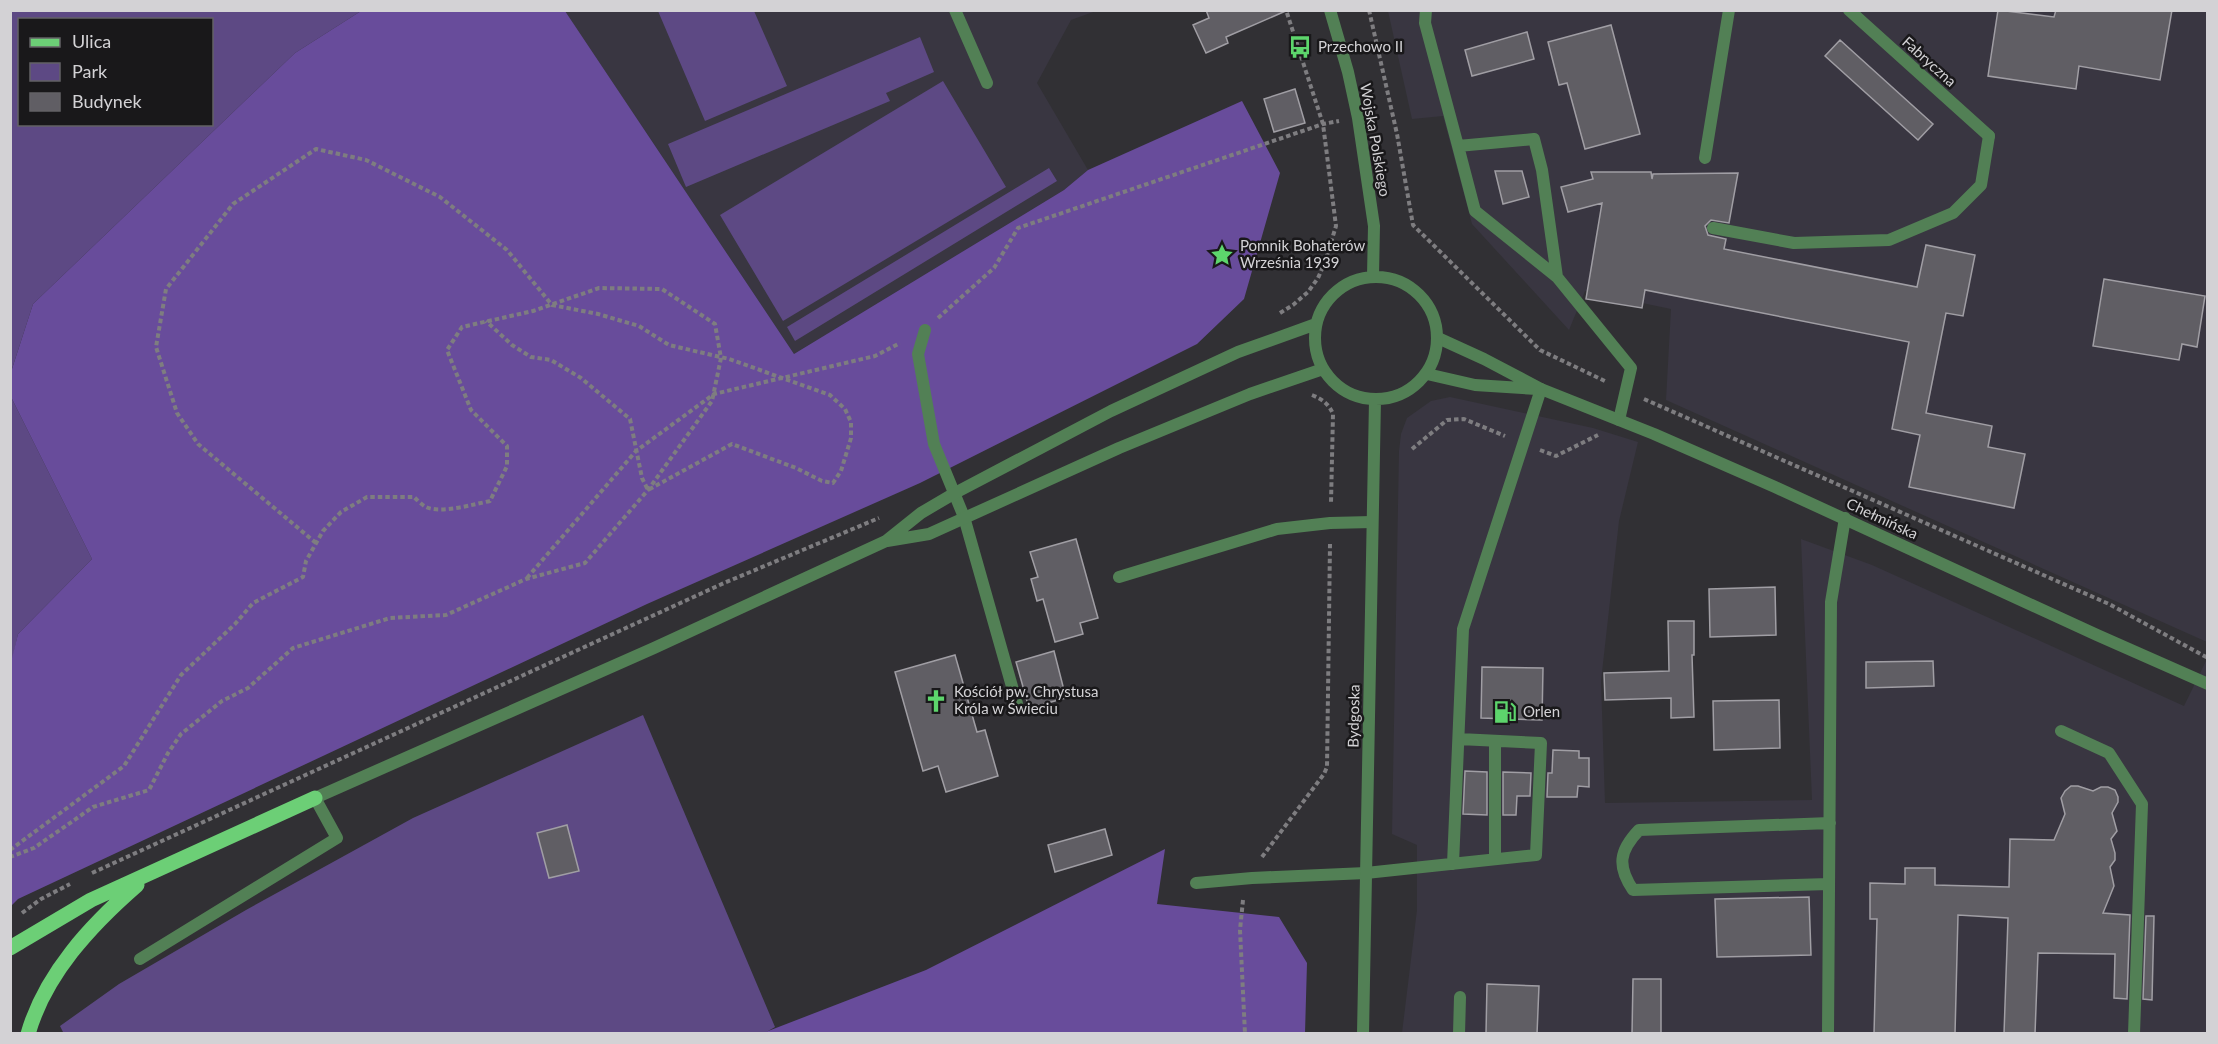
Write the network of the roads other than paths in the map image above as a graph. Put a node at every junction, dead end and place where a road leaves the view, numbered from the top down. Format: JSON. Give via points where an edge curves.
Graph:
{"nodes":[{"id":1,"x":955,"y":10,"type":"edge"},
{"id":2,"x":1330,"y":10,"type":"edge"},
{"id":3,"x":1426,"y":10,"type":"edge"},
{"id":4,"x":1729,"y":10,"type":"edge"},
{"id":5,"x":1849,"y":10,"type":"edge"},
{"id":6,"x":987,"y":83,"type":"dead end"},
{"id":7,"x":1458,"y":146,"type":"junction"},
{"id":8,"x":1705,"y":159,"type":"dead end"},
{"id":9,"x":1713,"y":228,"type":"dead end"},
{"id":10,"x":1373,"y":276,"type":"junction"},
{"id":11,"x":1557,"y":277,"type":"junction"},
{"id":12,"x":1316,"y":324,"type":"junction"},
{"id":13,"x":925,"y":330,"type":"road end"},
{"id":14,"x":1438,"y":338,"type":"junction"},
{"id":15,"x":1323,"y":369,"type":"junction"},
{"id":16,"x":1427,"y":374,"type":"junction"},
{"id":17,"x":1541,"y":389,"type":"junction"},
{"id":18,"x":1375,"y":400,"type":"junction"},
{"id":19,"x":1619,"y":420,"type":"junction"},
{"id":20,"x":955,"y":493,"type":"junction"},
{"id":21,"x":964,"y":517,"type":"junction"},
{"id":22,"x":1845,"y":519,"type":"junction"},
{"id":23,"x":1372,"y":522,"type":"junction"},
{"id":24,"x":886,"y":541,"type":"junction"},
{"id":25,"x":1119,"y":577,"type":"dead end"},
{"id":26,"x":2208,"y":684,"type":"edge"},
{"id":27,"x":1017,"y":704,"type":"dead end"},
{"id":28,"x":2061,"y":731,"type":"dead end"},
{"id":29,"x":1459,"y":739,"type":"junction"},
{"id":30,"x":1495,"y":741,"type":"junction"},
{"id":31,"x":315,"y":798,"type":"junction"},
{"id":32,"x":1830,"y":822,"type":"junction"},
{"id":33,"x":1495,"y":859,"type":"junction"},
{"id":34,"x":1453,"y":864,"type":"junction"},
{"id":35,"x":1366,"y":873,"type":"junction"},
{"id":36,"x":150,"y":874,"type":"junction"},
{"id":37,"x":1196,"y":883,"type":"dead end"},
{"id":38,"x":1829,"y":884,"type":"junction"},
{"id":39,"x":10,"y":948,"type":"edge"},
{"id":40,"x":140,"y":959,"type":"dead end"},
{"id":41,"x":1460,"y":997,"type":"dead end"},
{"id":42,"x":28,"y":1034,"type":"edge"},
{"id":43,"x":1363,"y":1034,"type":"edge"},
{"id":44,"x":1459,"y":1034,"type":"edge"},
{"id":45,"x":1828,"y":1034,"type":"edge"},
{"id":46,"x":2134,"y":1034,"type":"edge"}],
"edges":[{"from":1,"to":6,"type":"street"},
{"from":2,"to":10,"type":"street","name":"Wojska Polskiego","via":[[1358,118],[1374,226]]},
{"from":3,"to":7,"type":"street","via":[[1425,23]]},
{"from":4,"to":8,"type":"street"},
{"from":5,"to":9,"type":"street","name":"Fabryczna","via":[[1989,136],[1981,185],[1953,213],[1889,240],[1794,243]]},
{"from":7,"to":11,"type":"street","via":[[1475,211]]},
{"from":7,"to":11,"type":"street","via":[[1534,139]]},
{"from":10,"to":12,"type":"street","via":[[1353,280],[1336,290],[1323,306]]},
{"from":10,"to":14,"type":"street","via":[[1393,278],[1426,300]]},
{"from":11,"to":19,"type":"street","via":[[1631,368]]},
{"from":12,"to":15,"type":"street","via":[[1314,347]]},
{"from":12,"to":20,"type":"street","via":[[1239,352],[1110,411]]},
{"from":13,"to":20,"type":"street","via":[[918,354],[934,444]]},
{"from":14,"to":16,"type":"street"},
{"from":14,"to":17,"type":"street","name":"Chełmińska"},
{"from":15,"to":18,"type":"street","via":[[1336,386]]},
{"from":15,"to":21,"type":"street","via":[[1130,443]]},
{"from":16,"to":17,"type":"street","name":"Chełmińska","via":[[1475,385]]},
{"from":16,"to":18,"type":"street","via":[[1413,388],[1395,397]]},
{"from":17,"to":19,"type":"street","name":"Chełmińska"},
{"from":17,"to":29,"type":"street","via":[[1462,629]]},
{"from":18,"to":23,"type":"street","name":"Bydgoska"},
{"from":19,"to":22,"type":"street","name":"Chełmińska"},
{"from":20,"to":21,"type":"street"},
{"from":20,"to":24,"type":"street"},
{"from":21,"to":24,"type":"street","via":[[929,534]]},
{"from":21,"to":27,"type":"street"},
{"from":22,"to":26,"type":"street","name":"Chełmińska"},
{"from":22,"to":32,"type":"street","via":[[1831,602]]},
{"from":23,"to":25,"type":"street","via":[[1277,530]]},
{"from":23,"to":35,"type":"street","name":"Bydgoska"},
{"from":24,"to":31,"type":"street"},
{"from":28,"to":46,"type":"street","via":[[2109,753],[2142,804]]},
{"from":29,"to":30,"type":"street"},
{"from":29,"to":34,"type":"street"},
{"from":30,"to":33,"type":"street"},
{"from":30,"to":33,"type":"street","via":[[1541,743],[1536,855]]},
{"from":31,"to":36,"type":"main road"},
{"from":31,"to":40,"type":"street","via":[[337,838]]},
{"from":32,"to":38,"type":"street"},
{"from":32,"to":38,"type":"street","via":[[1639,830],[1622,856],[1624,877],[1633,890]]},
{"from":33,"to":34,"type":"street"},
{"from":34,"to":35,"type":"street"},
{"from":35,"to":37,"type":"street"},
{"from":35,"to":43,"type":"street","name":"Bydgoska"},
{"from":36,"to":39,"type":"main road","via":[[91,900]]},
{"from":36,"to":42,"type":"main road","via":[[78,943],[46,991]]},
{"from":38,"to":45,"type":"street"},
{"from":41,"to":44,"type":"street"}]}
